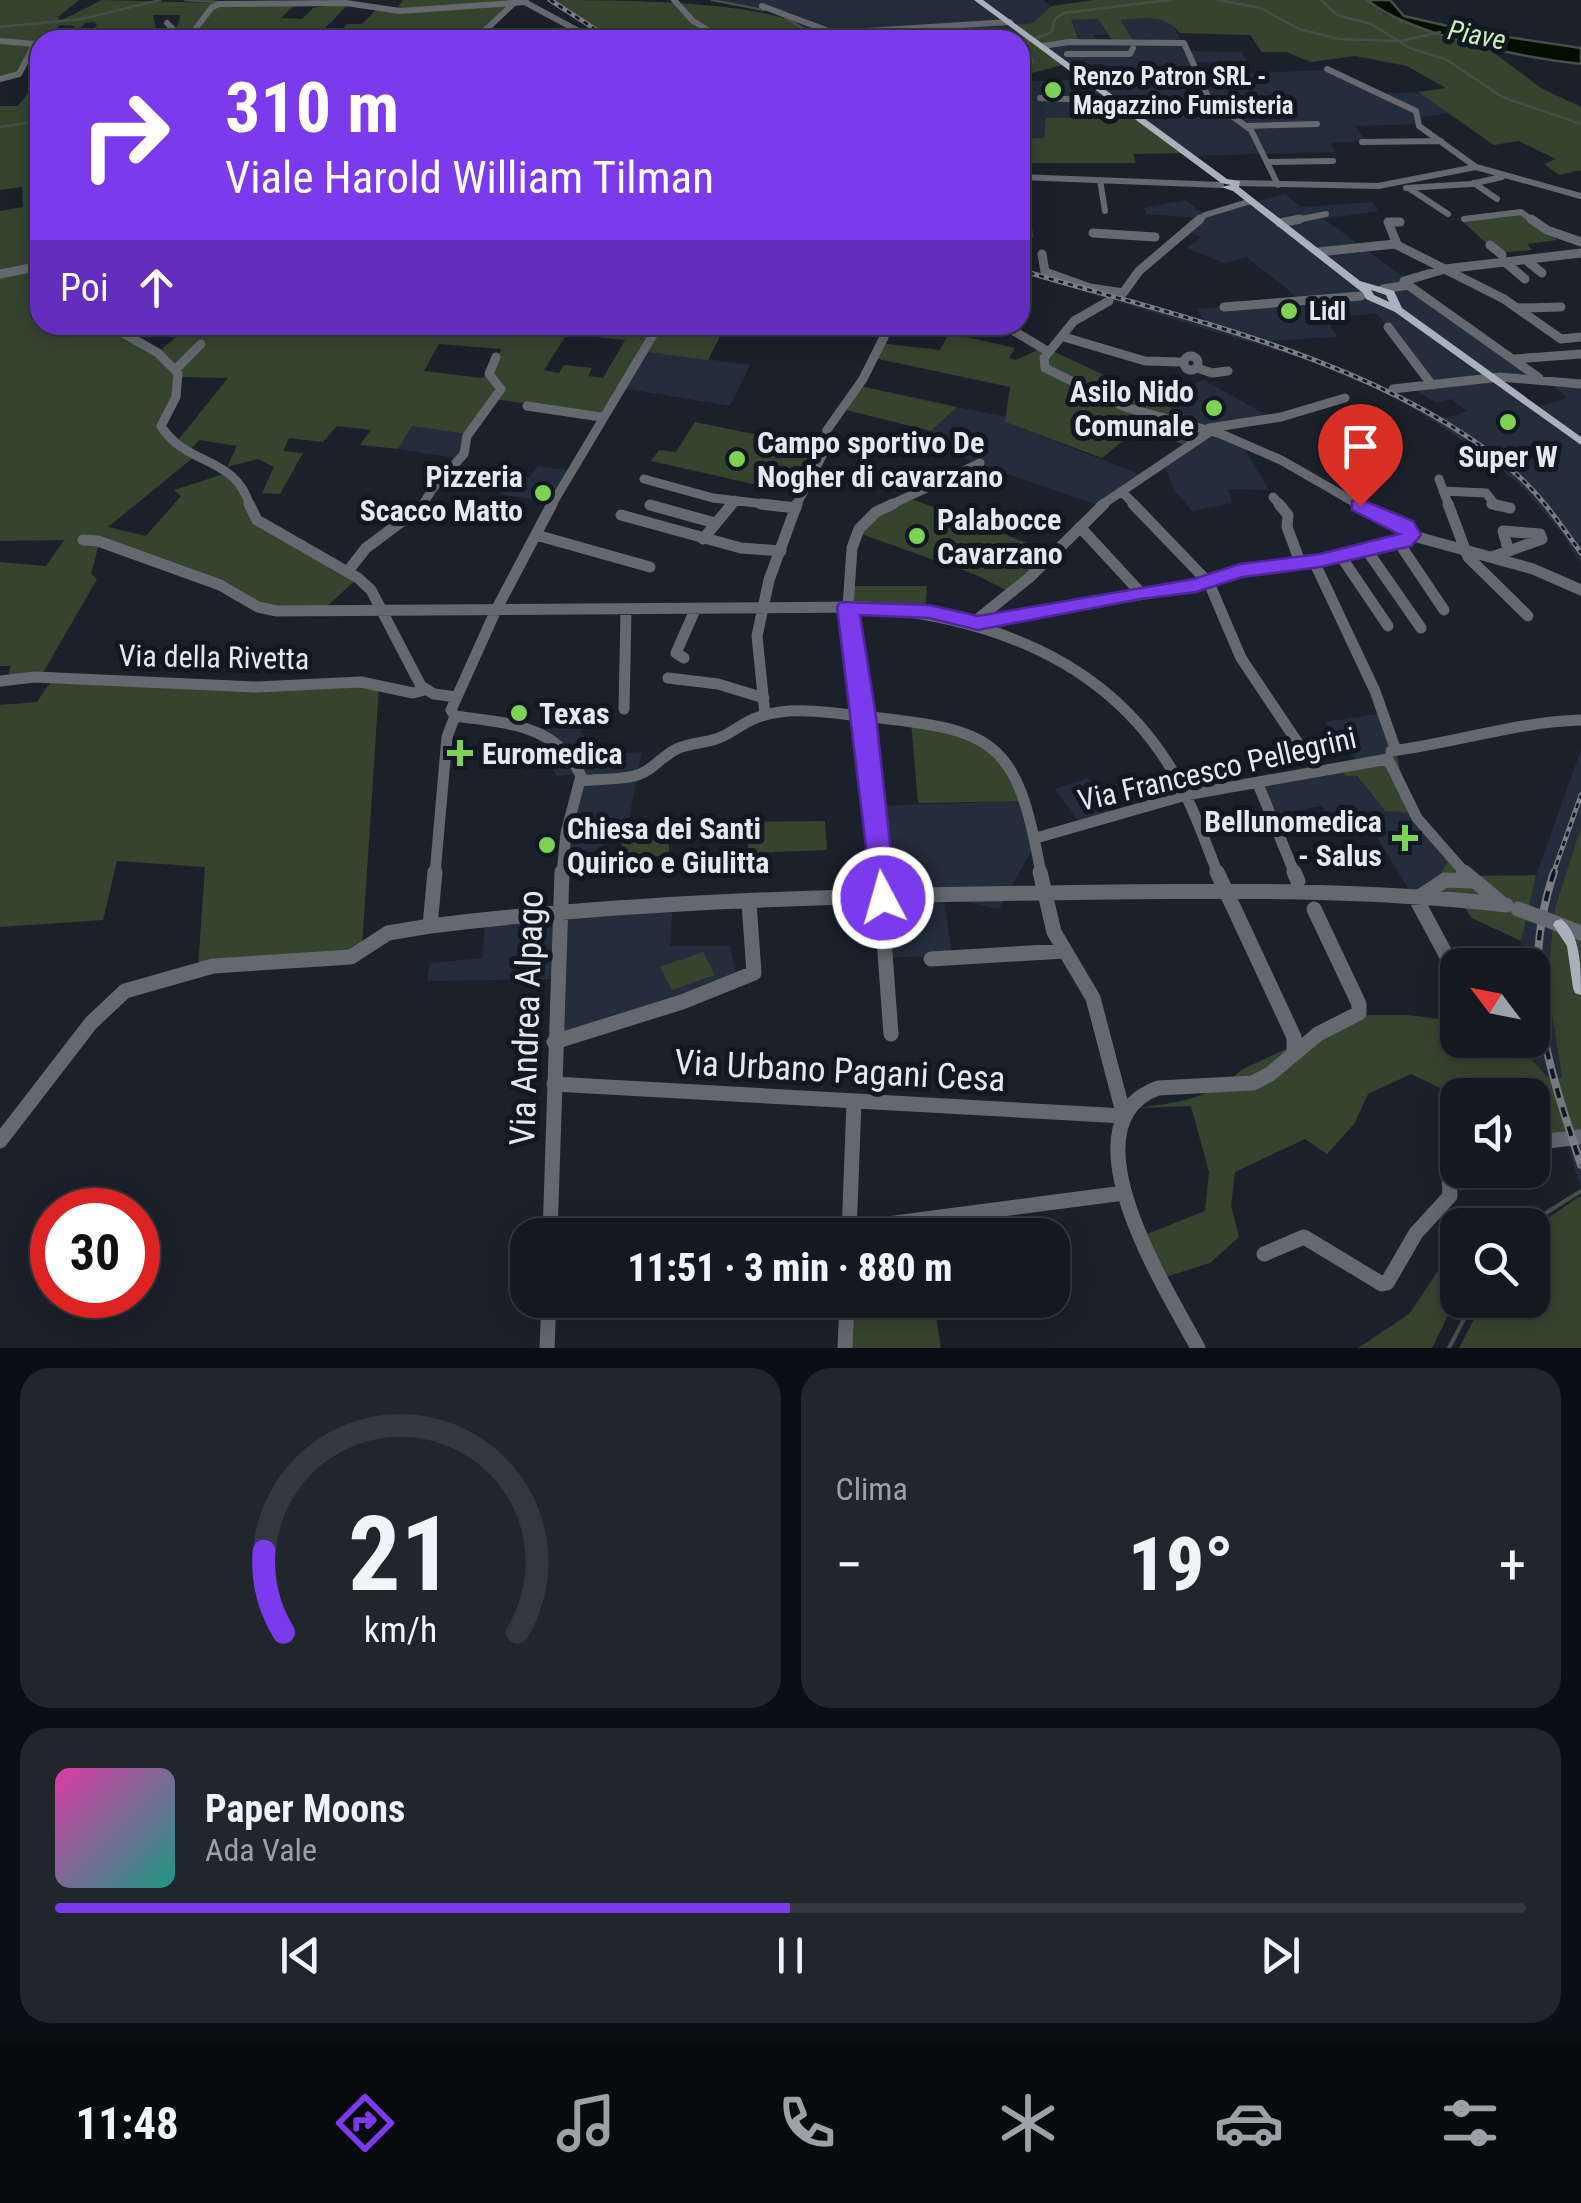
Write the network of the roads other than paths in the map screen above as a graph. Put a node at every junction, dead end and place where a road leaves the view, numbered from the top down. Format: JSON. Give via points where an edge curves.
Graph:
{"nodes":[{"id":1,"x":674,"y":0,"type":"edge"},
{"id":2,"x":978,"y":0,"type":"edge"},
{"id":3,"x":520,"y":2,"type":"edge"},
{"id":4,"x":762,"y":6,"type":"dead end"},
{"id":5,"x":1010,"y":22,"type":"junction"},
{"id":6,"x":167,"y":23,"type":"dead end"},
{"id":7,"x":898,"y":28,"type":"joint"},
{"id":8,"x":174,"y":30,"type":"edge"},
{"id":9,"x":195,"y":30,"type":"edge"},
{"id":10,"x":487,"y":30,"type":"edge"},
{"id":11,"x":575,"y":30,"type":"edge"},
{"id":12,"x":707,"y":30,"type":"edge"},
{"id":13,"x":818,"y":30,"type":"edge"},
{"id":14,"x":862,"y":30,"type":"edge"},
{"id":15,"x":1020,"y":30,"type":"edge"},
{"id":16,"x":1030,"y":37,"type":"edge"},
{"id":17,"x":0,"y":42,"type":"edge"},
{"id":18,"x":30,"y":44,"type":"edge"},
{"id":19,"x":1041,"y":45,"type":"junction"},
{"id":20,"x":1133,"y":48,"type":"dead end"},
{"id":21,"x":1067,"y":54,"type":"dead end"},
{"id":22,"x":30,"y":57,"type":"edge"},
{"id":23,"x":1327,"y":69,"type":"dead end"},
{"id":24,"x":1197,"y":74,"type":"junction"},
{"id":25,"x":1084,"y":76,"type":"junction"},
{"id":26,"x":0,"y":79,"type":"edge"},
{"id":27,"x":1040,"y":98,"type":"dead end"},
{"id":28,"x":1117,"y":100,"type":"junction"},
{"id":29,"x":1317,"y":124,"type":"dead end"},
{"id":30,"x":1247,"y":126,"type":"junction"},
{"id":31,"x":1441,"y":141,"type":"junction"},
{"id":32,"x":1362,"y":142,"type":"dead end"},
{"id":33,"x":1332,"y":161,"type":"dead end"},
{"id":34,"x":1268,"y":162,"type":"junction"},
{"id":35,"x":1479,"y":168,"type":"junction"},
{"id":36,"x":1506,"y":176,"type":"junction"},
{"id":37,"x":1030,"y":177,"type":"edge"},
{"id":38,"x":1100,"y":180,"type":"junction"},
{"id":39,"x":1229,"y":184,"type":"junction"},
{"id":40,"x":1278,"y":184,"type":"junction"},
{"id":41,"x":1474,"y":184,"type":"junction"},
{"id":42,"x":1382,"y":186,"type":"junction"},
{"id":43,"x":1406,"y":188,"type":"junction"},
{"id":44,"x":1581,"y":196,"type":"edge"},
{"id":45,"x":1252,"y":201,"type":"junction"},
{"id":46,"x":1105,"y":211,"type":"dead end"},
{"id":47,"x":1521,"y":212,"type":"junction"},
{"id":48,"x":1326,"y":214,"type":"dead end"},
{"id":49,"x":1448,"y":214,"type":"dead end"},
{"id":50,"x":1464,"y":220,"type":"dead end"},
{"id":51,"x":1400,"y":222,"type":"dead end"},
{"id":52,"x":1280,"y":223,"type":"junction"},
{"id":53,"x":1093,"y":233,"type":"dead end"},
{"id":54,"x":1175,"y":239,"type":"junction"},
{"id":55,"x":1581,"y":242,"type":"edge"},
{"id":56,"x":1397,"y":244,"type":"junction"},
{"id":57,"x":1490,"y":245,"type":"dead end"},
{"id":58,"x":1318,"y":252,"type":"junction"},
{"id":59,"x":1581,"y":253,"type":"edge"},
{"id":60,"x":1042,"y":254,"type":"dead end"},
{"id":61,"x":1567,"y":255,"type":"junction"},
{"id":62,"x":1504,"y":259,"type":"junction"},
{"id":63,"x":1526,"y":260,"type":"junction"},
{"id":64,"x":1581,"y":266,"type":"edge"},
{"id":65,"x":30,"y":268,"type":"edge"},
{"id":66,"x":1445,"y":270,"type":"junction"},
{"id":67,"x":1542,"y":273,"type":"dead end"},
{"id":68,"x":0,"y":274,"type":"edge"},
{"id":69,"x":1525,"y":279,"type":"dead end"},
{"id":70,"x":1357,"y":281,"type":"joint"},
{"id":71,"x":1408,"y":285,"type":"junction"},
{"id":72,"x":1380,"y":293,"type":"junction"},
{"id":73,"x":1108,"y":301,"type":"dead end"},
{"id":74,"x":1224,"y":307,"type":"dead end"},
{"id":75,"x":1519,"y":308,"type":"junction"},
{"id":76,"x":1561,"y":308,"type":"dead end"},
{"id":77,"x":1388,"y":328,"type":"dead end"},
{"id":78,"x":126,"y":335,"type":"edge"},
{"id":79,"x":654,"y":335,"type":"edge"},
{"id":80,"x":885,"y":335,"type":"edge"},
{"id":81,"x":1020,"y":335,"type":"edge"},
{"id":82,"x":1064,"y":337,"type":"junction"},
{"id":83,"x":1581,"y":337,"type":"edge"},
{"id":84,"x":201,"y":344,"type":"dead end"},
{"id":85,"x":1048,"y":352,"type":"junction"},
{"id":86,"x":1581,"y":354,"type":"edge"},
{"id":87,"x":496,"y":357,"type":"dead end"},
{"id":88,"x":1515,"y":360,"type":"junction"},
{"id":89,"x":175,"y":370,"type":"junction"},
{"id":90,"x":1228,"y":372,"type":"dead end"},
{"id":91,"x":1494,"y":378,"type":"junction"},
{"id":92,"x":1539,"y":378,"type":"junction"},
{"id":93,"x":1581,"y":384,"type":"edge"},
{"id":94,"x":1432,"y":385,"type":"junction"},
{"id":95,"x":1393,"y":389,"type":"dead end"},
{"id":96,"x":1345,"y":398,"type":"dead end"},
{"id":97,"x":527,"y":406,"type":"dead end"},
{"id":98,"x":601,"y":417,"type":"junction"},
{"id":99,"x":1208,"y":431,"type":"junction"},
{"id":100,"x":1581,"y":444,"type":"edge"},
{"id":101,"x":976,"y":464,"type":"dead end"},
{"id":102,"x":644,"y":480,"type":"dead end"},
{"id":103,"x":1122,"y":492,"type":"junction"},
{"id":104,"x":1272,"y":496,"type":"dead end"},
{"id":105,"x":734,"y":500,"type":"junction"},
{"id":106,"x":650,"y":505,"type":"dead end"},
{"id":107,"x":796,"y":508,"type":"junction"},
{"id":108,"x":1510,"y":508,"type":"dead end"},
{"id":109,"x":621,"y":515,"type":"dead end"},
{"id":110,"x":714,"y":523,"type":"junction"},
{"id":111,"x":1080,"y":527,"type":"junction"},
{"id":112,"x":536,"y":535,"type":"junction"},
{"id":113,"x":1410,"y":535,"type":"junction"},
{"id":114,"x":703,"y":538,"type":"junction"},
{"id":115,"x":82,"y":540,"type":"dead end"},
{"id":116,"x":1398,"y":542,"type":"junction"},
{"id":117,"x":1462,"y":548,"type":"junction"},
{"id":118,"x":1366,"y":549,"type":"junction"},
{"id":119,"x":1508,"y":549,"type":"dead end"},
{"id":120,"x":781,"y":551,"type":"junction"},
{"id":121,"x":1340,"y":555,"type":"junction"},
{"id":122,"x":1492,"y":557,"type":"junction"},
{"id":123,"x":1320,"y":560,"type":"junction"},
{"id":124,"x":1300,"y":562,"type":"junction"},
{"id":125,"x":650,"y":568,"type":"dead end"},
{"id":126,"x":348,"y":571,"type":"junction"},
{"id":127,"x":1209,"y":582,"type":"junction"},
{"id":128,"x":1581,"y":590,"type":"edge"},
{"id":129,"x":1140,"y":592,"type":"junction"},
{"id":130,"x":848,"y":607,"type":"junction"},
{"id":131,"x":378,"y":608,"type":"junction"},
{"id":132,"x":762,"y":608,"type":"junction"},
{"id":133,"x":496,"y":610,"type":"junction"},
{"id":134,"x":626,"y":610,"type":"junction"},
{"id":135,"x":695,"y":610,"type":"junction"},
{"id":136,"x":1444,"y":610,"type":"dead end"},
{"id":137,"x":1528,"y":616,"type":"dead end"},
{"id":138,"x":976,"y":622,"type":"junction"},
{"id":139,"x":1388,"y":626,"type":"dead end"},
{"id":140,"x":1421,"y":628,"type":"dead end"},
{"id":141,"x":684,"y":658,"type":"dead end"},
{"id":142,"x":668,"y":678,"type":"dead end"},
{"id":143,"x":0,"y":680,"type":"edge"},
{"id":144,"x":425,"y":690,"type":"junction"},
{"id":145,"x":456,"y":698,"type":"junction"},
{"id":146,"x":764,"y":698,"type":"junction"},
{"id":147,"x":624,"y":709,"type":"dead end"},
{"id":148,"x":765,"y":715,"type":"junction"},
{"id":149,"x":455,"y":716,"type":"junction"},
{"id":150,"x":864,"y":716,"type":"junction"},
{"id":151,"x":1581,"y":720,"type":"edge"},
{"id":152,"x":1394,"y":756,"type":"junction"},
{"id":153,"x":1316,"y":770,"type":"junction"},
{"id":154,"x":581,"y":781,"type":"junction"},
{"id":155,"x":1258,"y":784,"type":"junction"},
{"id":156,"x":1186,"y":796,"type":"junction"},
{"id":157,"x":1031,"y":816,"type":"junction"},
{"id":158,"x":1058,"y":831,"type":"junction"},
{"id":159,"x":1036,"y":842,"type":"junction"},
{"id":160,"x":1445,"y":853,"type":"junction"},
{"id":161,"x":1298,"y":880,"type":"dead end"},
{"id":162,"x":1445,"y":880,"type":"junction"},
{"id":163,"x":1474,"y":882,"type":"junction"},
{"id":164,"x":1044,"y":892,"type":"junction"},
{"id":165,"x":1226,"y":894,"type":"junction"},
{"id":166,"x":1417,"y":897,"type":"junction"},
{"id":167,"x":883,"y":898,"type":"junction"},
{"id":168,"x":1460,"y":898,"type":"junction"},
{"id":169,"x":749,"y":903,"type":"junction"},
{"id":170,"x":1512,"y":907,"type":"junction"},
{"id":171,"x":1314,"y":909,"type":"dead end"},
{"id":172,"x":559,"y":910,"type":"junction"},
{"id":173,"x":1581,"y":919,"type":"edge"},
{"id":174,"x":1556,"y":923,"type":"junction"},
{"id":175,"x":430,"y":926,"type":"junction"},
{"id":176,"x":1581,"y":933,"type":"edge"},
{"id":177,"x":1443,"y":948,"type":"edge"},
{"id":178,"x":1064,"y":951,"type":"junction"},
{"id":179,"x":931,"y":959,"type":"dead end"},
{"id":180,"x":1581,"y":988,"type":"edge"},
{"id":181,"x":891,"y":1034,"type":"dead end"},
{"id":182,"x":554,"y":1042,"type":"junction"},
{"id":183,"x":1294,"y":1052,"type":"junction"},
{"id":184,"x":554,"y":1084,"type":"junction"},
{"id":185,"x":854,"y":1101,"type":"junction"},
{"id":186,"x":1124,"y":1116,"type":"junction"},
{"id":187,"x":1581,"y":1137,"type":"edge"},
{"id":188,"x":0,"y":1141,"type":"edge"},
{"id":189,"x":1550,"y":1141,"type":"edge"},
{"id":190,"x":1450,"y":1188,"type":"edge"},
{"id":191,"x":1124,"y":1194,"type":"junction"},
{"id":192,"x":550,"y":1218,"type":"edge"},
{"id":193,"x":850,"y":1218,"type":"edge"},
{"id":194,"x":950,"y":1218,"type":"edge"},
{"id":195,"x":1264,"y":1254,"type":"dead end"},
{"id":196,"x":548,"y":1318,"type":"edge"},
{"id":197,"x":845,"y":1318,"type":"edge"},
{"id":198,"x":547,"y":1348,"type":"edge"},
{"id":199,"x":844,"y":1348,"type":"edge"},
{"id":200,"x":1198,"y":1348,"type":"edge"}],
"edges":[{"from":1,"to":12,"type":"street"},
{"from":2,"to":5,"type":"main road"},
{"from":3,"to":9,"type":"street","via":[[394,11],[348,3],[230,4],[212,6]]},
{"from":3,"to":10,"type":"street"},
{"from":3,"to":11,"type":"street"},
{"from":4,"to":13,"type":"street"},
{"from":5,"to":7,"type":"street"},
{"from":5,"to":15,"type":"main road"},
{"from":6,"to":8,"type":"street"},
{"from":7,"to":14,"type":"street"},
{"from":16,"to":19,"type":"main road"},
{"from":17,"to":18,"type":"street"},
{"from":19,"to":24,"type":"street","via":[[1183,42]]},
{"from":19,"to":25,"type":"main road"},
{"from":20,"to":21,"type":"street","via":[[1130,54]]},
{"from":22,"to":26,"type":"street","via":[[20,73]]},
{"from":23,"to":31,"type":"street","via":[[1404,103]]},
{"from":24,"to":25,"type":"street"},
{"from":24,"to":30,"type":"street","via":[[1213,104]]},
{"from":25,"to":28,"type":"main road"},
{"from":27,"to":28,"type":"street"},
{"from":28,"to":39,"type":"main road"},
{"from":29,"to":30,"type":"street"},
{"from":30,"to":34,"type":"street"},
{"from":31,"to":32,"type":"street"},
{"from":31,"to":35,"type":"street"},
{"from":33,"to":34,"type":"street"},
{"from":34,"to":40,"type":"street"},
{"from":35,"to":36,"type":"street"},
{"from":35,"to":42,"type":"street"},
{"from":36,"to":41,"type":"street"},
{"from":36,"to":44,"type":"street"},
{"from":37,"to":38,"type":"street"},
{"from":38,"to":39,"type":"street"},
{"from":38,"to":46,"type":"street"},
{"from":39,"to":40,"type":"street"},
{"from":39,"to":45,"type":"main road"},
{"from":40,"to":42,"type":"street"},
{"from":41,"to":43,"type":"street"},
{"from":41,"to":47,"type":"street"},
{"from":42,"to":43,"type":"street"},
{"from":43,"to":49,"type":"street"},
{"from":45,"to":52,"type":"main road"},
{"from":45,"to":54,"type":"street","via":[[1205,214]]},
{"from":47,"to":50,"type":"street"},
{"from":47,"to":55,"type":"street"},
{"from":48,"to":52,"type":"street"},
{"from":51,"to":56,"type":"street","via":[[1388,222]]},
{"from":52,"to":58,"type":"main road"},
{"from":53,"to":54,"type":"street"},
{"from":54,"to":60,"type":"street","via":[[1121,293],[1045,272]]},
{"from":56,"to":58,"type":"street"},
{"from":56,"to":66,"type":"street"},
{"from":57,"to":62,"type":"street"},
{"from":58,"to":70,"type":"main road"},
{"from":59,"to":61,"type":"street"},
{"from":61,"to":63,"type":"street"},
{"from":61,"to":64,"type":"street"},
{"from":62,"to":63,"type":"street"},
{"from":62,"to":66,"type":"street"},
{"from":62,"to":69,"type":"street"},
{"from":63,"to":67,"type":"street"},
{"from":65,"to":68,"type":"street"},
{"from":66,"to":71,"type":"street"},
{"from":66,"to":75,"type":"street"},
{"from":70,"to":72,"type":"main road"},
{"from":71,"to":72,"type":"street"},
{"from":71,"to":88,"type":"street"},
{"from":72,"to":74,"type":"street"},
{"from":72,"to":91,"type":"main road"},
{"from":73,"to":82,"type":"street","via":[[1074,321]]},
{"from":75,"to":76,"type":"street"},
{"from":75,"to":83,"type":"street","via":[[1561,339]]},
{"from":77,"to":94,"type":"street"},
{"from":78,"to":89,"type":"street"},
{"from":79,"to":98,"type":"street"},
{"from":80,"to":107,"type":"street","via":[[827,430],[824,452]]},
{"from":81,"to":85,"type":"street"},
{"from":82,"to":85,"type":"street"},
{"from":82,"to":90,"type":"street","via":[[1145,361],[1196,359],[1197,368]]},
{"from":84,"to":89,"type":"street"},
{"from":85,"to":99,"type":"street","via":[[1042,363],[1048,370]]},
{"from":86,"to":88,"type":"street"},
{"from":87,"to":126,"type":"street","via":[[489,374],[501,390],[467,436],[464,454],[424,505],[366,548]]},
{"from":88,"to":92,"type":"street"},
{"from":89,"to":126,"type":"street","via":[[176,398],[161,426],[170,443],[234,476],[257,520]]},
{"from":91,"to":92,"type":"street"},
{"from":91,"to":94,"type":"street"},
{"from":91,"to":100,"type":"main road"},
{"from":92,"to":93,"type":"street"},
{"from":94,"to":95,"type":"street"},
{"from":96,"to":99,"type":"street"},
{"from":97,"to":98,"type":"street"},
{"from":98,"to":112,"type":"street"},
{"from":99,"to":103,"type":"street"},
{"from":99,"to":113,"type":"street","via":[[1281,460],[1406,526]]},
{"from":101,"to":130,"type":"street","via":[[876,512],[859,528]]},
{"from":102,"to":105,"type":"street"},
{"from":103,"to":111,"type":"street"},
{"from":103,"to":127,"type":"street"},
{"from":104,"to":124,"type":"street","via":[[1288,515]]},
{"from":105,"to":107,"type":"street"},
{"from":105,"to":110,"type":"street"},
{"from":106,"to":110,"type":"street"},
{"from":107,"to":120,"type":"street"},
{"from":108,"to":117,"type":"street","via":[[1493,506],[1486,493],[1441,485]]},
{"from":109,"to":114,"type":"street"},
{"from":110,"to":114,"type":"street"},
{"from":111,"to":129,"type":"street"},
{"from":111,"to":138,"type":"street"},
{"from":112,"to":125,"type":"street"},
{"from":112,"to":133,"type":"street"},
{"from":113,"to":116,"type":"street"},
{"from":113,"to":117,"type":"street"},
{"from":114,"to":120,"type":"street"},
{"from":115,"to":131,"type":"street","via":[[214,583],[263,609]]},
{"from":116,"to":118,"type":"street"},
{"from":116,"to":136,"type":"street"},
{"from":117,"to":122,"type":"street"},
{"from":117,"to":137,"type":"street"},
{"from":118,"to":121,"type":"street"},
{"from":118,"to":140,"type":"street"},
{"from":119,"to":122,"type":"street"},
{"from":120,"to":132,"type":"street"},
{"from":121,"to":123,"type":"street"},
{"from":121,"to":139,"type":"street"},
{"from":122,"to":128,"type":"street"},
{"from":123,"to":124,"type":"street"},
{"from":123,"to":152,"type":"street","via":[[1317,568],[1374,691]]},
{"from":124,"to":127,"type":"street"},
{"from":126,"to":131,"type":"street","via":[[371,590]]},
{"from":127,"to":129,"type":"street"},
{"from":127,"to":153,"type":"street","via":[[1241,658]]},
{"from":129,"to":138,"type":"street"},
{"from":130,"to":132,"type":"street"},
{"from":130,"to":138,"type":"street"},
{"from":130,"to":150,"type":"street"},
{"from":131,"to":133,"type":"street"},
{"from":131,"to":144,"type":"street"},
{"from":132,"to":135,"type":"street"},
{"from":132,"to":146,"type":"street"},
{"from":133,"to":134,"type":"street"},
{"from":133,"to":145,"type":"street"},
{"from":134,"to":135,"type":"street"},
{"from":134,"to":147,"type":"street"},
{"from":135,"to":141,"type":"street","via":[[676,653]]},
{"from":138,"to":156,"type":"street","via":[[1050,652],[1124,705]]},
{"from":142,"to":146,"type":"street"},
{"from":143,"to":144,"type":"street","name":"Via della Rivetta","via":[[256,687],[361,682]]},
{"from":144,"to":145,"type":"street","name":"Via della Rivetta"},
{"from":145,"to":149,"type":"street","via":[[450,712]]},
{"from":146,"to":148,"type":"street"},
{"from":148,"to":150,"type":"street","via":[[798,710]]},
{"from":148,"to":154,"type":"street","via":[[718,739],[678,748],[638,776]]},
{"from":149,"to":154,"type":"street","via":[[540,730],[575,763]]},
{"from":149,"to":175,"type":"street","via":[[447,737]]},
{"from":150,"to":157,"type":"street","via":[[949,727],[988,744],[1018,778]]},
{"from":150,"to":167,"type":"street"},
{"from":151,"to":152,"type":"street","name":"Via Francesco Pellegrini","via":[[1539,721]]},
{"from":152,"to":153,"type":"street","name":"Via Francesco Pellegrini"},
{"from":152,"to":160,"type":"street","via":[[1412,810]]},
{"from":153,"to":155,"type":"street","name":"Via Francesco Pellegrini"},
{"from":154,"to":172,"type":"street","name":"Via Andrea Alpago","via":[[565,841]]},
{"from":155,"to":156,"type":"street","name":"Via Francesco Pellegrini"},
{"from":155,"to":161,"type":"street"},
{"from":156,"to":158,"type":"street","name":"Via Francesco Pellegrini"},
{"from":156,"to":165,"type":"street"},
{"from":157,"to":158,"type":"street","name":"Via Francesco Pellegrini"},
{"from":157,"to":159,"type":"street"},
{"from":158,"to":159,"type":"street","name":"Via Francesco Pellegrini"},
{"from":159,"to":164,"type":"street"},
{"from":160,"to":162,"type":"street"},
{"from":160,"to":163,"type":"street"},
{"from":162,"to":163,"type":"street"},
{"from":162,"to":166,"type":"street"},
{"from":163,"to":168,"type":"street"},
{"from":163,"to":170,"type":"street"},
{"from":164,"to":165,"type":"street"},
{"from":164,"to":167,"type":"street"},
{"from":164,"to":178,"type":"street"},
{"from":165,"to":166,"type":"street"},
{"from":165,"to":183,"type":"street","via":[[1294,1037]]},
{"from":166,"to":168,"type":"street"},
{"from":166,"to":177,"type":"street"},
{"from":167,"to":169,"type":"street"},
{"from":167,"to":181,"type":"street"},
{"from":168,"to":170,"type":"street"},
{"from":169,"to":172,"type":"street"},
{"from":169,"to":182,"type":"street","via":[[754,973]]},
{"from":170,"to":174,"type":"street","bridge":true},
{"from":171,"to":183,"type":"street","via":[[1360,1010]]},
{"from":172,"to":175,"type":"street"},
{"from":172,"to":182,"type":"street","name":"Via Andrea Alpago"},
{"from":173,"to":174,"type":"main road"},
{"from":174,"to":176,"type":"street"},
{"from":174,"to":180,"type":"main road","via":[[1575,944]]},
{"from":175,"to":188,"type":"street","via":[[388,933],[352,958],[222,965],[132,987],[100,1012]]},
{"from":178,"to":179,"type":"street"},
{"from":178,"to":186,"type":"street","via":[[1092,997]]},
{"from":182,"to":184,"type":"street","name":"Via Andrea Alpago"},
{"from":183,"to":186,"type":"street","via":[[1255,1082],[1156,1088]]},
{"from":184,"to":185,"type":"street","name":"Via Urbano Pagani Cesa"},
{"from":184,"to":192,"type":"street","name":"Via Andrea Alpago"},
{"from":185,"to":186,"type":"street","name":"Via Urbano Pagani Cesa"},
{"from":185,"to":193,"type":"street"},
{"from":186,"to":191,"type":"street","via":[[1118,1146]]},
{"from":187,"to":189,"type":"street"},
{"from":190,"to":195,"type":"street","via":[[1386,1283],[1304,1237]]},
{"from":191,"to":194,"type":"street"},
{"from":191,"to":200,"type":"street"},
{"from":196,"to":198,"type":"street"},
{"from":197,"to":199,"type":"street"}]}
